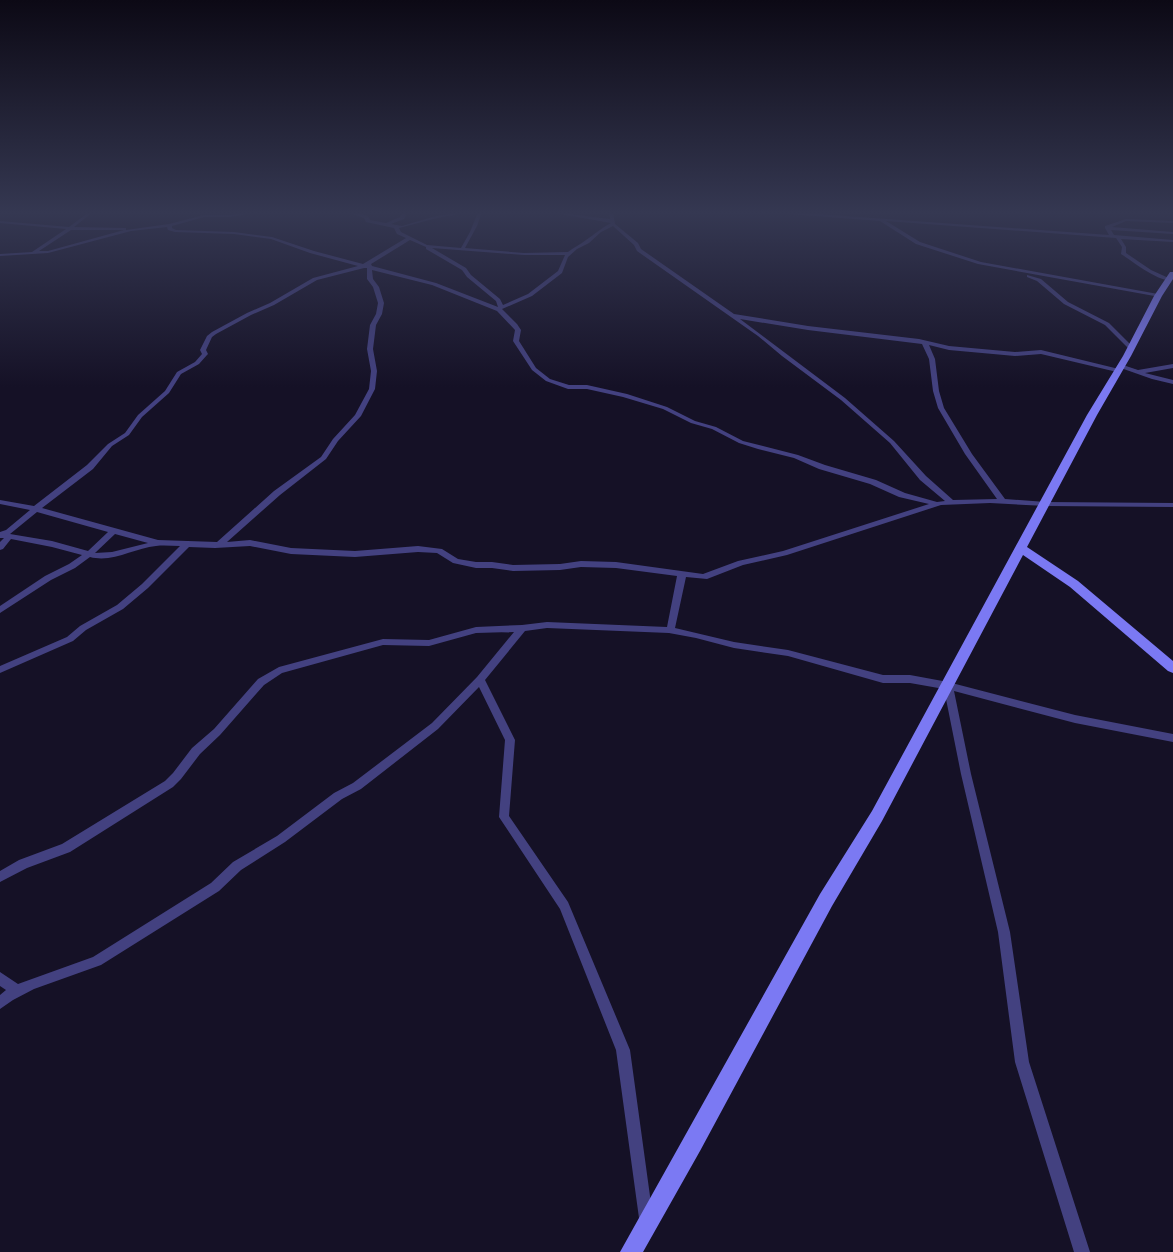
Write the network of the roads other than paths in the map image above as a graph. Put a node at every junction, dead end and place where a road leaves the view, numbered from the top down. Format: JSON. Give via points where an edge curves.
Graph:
{"nodes":[{"id":1,"x":349,"y":270,"type":"edge"},
{"id":2,"x":368,"y":270,"type":"edge"},
{"id":3,"x":383,"y":270,"type":"edge"},
{"id":4,"x":464,"y":270,"type":"edge"},
{"id":5,"x":561,"y":270,"type":"edge"},
{"id":6,"x":668,"y":270,"type":"edge"},
{"id":7,"x":1016,"y":270,"type":"edge"},
{"id":8,"x":1018,"y":270,"type":"edge"},
{"id":9,"x":1148,"y":270,"type":"edge"},
{"id":10,"x":1171,"y":277,"type":"edge"},
{"id":11,"x":1158,"y":296,"type":"junction"},
{"id":12,"x":500,"y":308,"type":"junction"},
{"id":13,"x":732,"y":315,"type":"junction"},
{"id":14,"x":925,"y":343,"type":"junction"},
{"id":15,"x":1131,"y":348,"type":"junction"},
{"id":16,"x":1173,"y":366,"type":"edge"},
{"id":17,"x":1124,"y":369,"type":"junction"},
{"id":18,"x":1173,"y":382,"type":"edge"},
{"id":19,"x":1002,"y":501,"type":"junction"},
{"id":20,"x":0,"y":502,"type":"edge"},
{"id":21,"x":950,"y":502,"type":"junction"},
{"id":22,"x":937,"y":504,"type":"junction"},
{"id":23,"x":1046,"y":504,"type":"junction"},
{"id":24,"x":1173,"y":504,"type":"edge"},
{"id":25,"x":36,"y":510,"type":"junction"},
{"id":26,"x":113,"y":531,"type":"junction"},
{"id":27,"x":0,"y":535,"type":"edge"},
{"id":28,"x":10,"y":537,"type":"junction"},
{"id":29,"x":158,"y":543,"type":"junction"},
{"id":30,"x":186,"y":544,"type":"junction"},
{"id":31,"x":220,"y":544,"type":"junction"},
{"id":32,"x":0,"y":547,"type":"edge"},
{"id":33,"x":1021,"y":549,"type":"junction"},
{"id":34,"x":87,"y":555,"type":"junction"},
{"id":35,"x":682,"y":574,"type":"junction"},
{"id":36,"x":0,"y":610,"type":"edge"},
{"id":37,"x":522,"y":628,"type":"junction"},
{"id":38,"x":669,"y":630,"type":"junction"},
{"id":39,"x":1173,"y":668,"type":"edge"},
{"id":40,"x":0,"y":670,"type":"edge"},
{"id":41,"x":480,"y":680,"type":"junction"},
{"id":42,"x":948,"y":686,"type":"junction"},
{"id":43,"x":1173,"y":738,"type":"edge"},
{"id":44,"x":0,"y":877,"type":"edge"},
{"id":45,"x":0,"y":978,"type":"edge"},
{"id":46,"x":16,"y":990,"type":"junction"},
{"id":47,"x":0,"y":1003,"type":"edge"},
{"id":48,"x":647,"y":1224,"type":"junction"},
{"id":49,"x":631,"y":1252,"type":"edge"},
{"id":50,"x":1082,"y":1252,"type":"edge"}],
"edges":[{"from":1,"to":25,"type":"street","via":[[315,279],[214,333],[200,360],[179,373],[167,392],[140,416],[127,434]]},
{"from":2,"to":31,"type":"street","via":[[381,303],[372,325],[370,349],[374,386],[358,416],[335,440],[324,458],[276,494]]},
{"from":3,"to":12,"type":"street","via":[[434,284],[488,307]]},
{"from":4,"to":12,"type":"street","via":[[498,300]]},
{"from":5,"to":12,"type":"street","via":[[525,299]]},
{"from":6,"to":13,"type":"street"},
{"from":7,"to":15,"type":"street","via":[[1039,280],[1066,303],[1107,324]]},
{"from":8,"to":11,"type":"street"},
{"from":9,"to":10,"type":"street"},
{"from":10,"to":11,"type":"street"},
{"from":11,"to":15,"type":"street"},
{"from":12,"to":22,"type":"street","via":[[518,330],[516,341],[527,359],[548,380],[568,387],[587,387],[625,395],[665,408],[760,448],[796,456],[902,495]]},
{"from":13,"to":14,"type":"street"},
{"from":13,"to":21,"type":"street","via":[[871,423]]},
{"from":14,"to":17,"type":"street","via":[[1015,354],[1041,352]]},
{"from":14,"to":19,"type":"street","via":[[932,360],[938,398],[948,422]]},
{"from":15,"to":17,"type":"street"},
{"from":16,"to":17,"type":"street"},
{"from":17,"to":18,"type":"street"},
{"from":17,"to":23,"type":"street"},
{"from":19,"to":21,"type":"street"},
{"from":19,"to":23,"type":"street"},
{"from":20,"to":25,"type":"street"},
{"from":21,"to":22,"type":"street"},
{"from":22,"to":35,"type":"street","via":[[708,576]]},
{"from":23,"to":24,"type":"street"},
{"from":23,"to":33,"type":"street"},
{"from":25,"to":26,"type":"street"},
{"from":25,"to":27,"type":"street","via":[[9,532]]},
{"from":26,"to":29,"type":"street"},
{"from":26,"to":34,"type":"street"},
{"from":27,"to":28,"type":"street"},
{"from":28,"to":32,"type":"street"},
{"from":28,"to":34,"type":"street","via":[[52,544]]},
{"from":29,"to":30,"type":"street"},
{"from":29,"to":34,"type":"street","via":[[112,555]]},
{"from":30,"to":31,"type":"street"},
{"from":30,"to":40,"type":"street","via":[[120,607],[70,639]]},
{"from":31,"to":35,"type":"street","via":[[250,543],[291,551],[355,554],[418,549],[438,551],[467,564],[505,568],[616,565]]},
{"from":33,"to":39,"type":"street","via":[[1074,584]]},
{"from":33,"to":42,"type":"street"},
{"from":34,"to":36,"type":"street"},
{"from":35,"to":38,"type":"street"},
{"from":37,"to":38,"type":"street","via":[[547,625]]},
{"from":37,"to":41,"type":"street"},
{"from":37,"to":44,"type":"street","via":[[476,630],[429,643],[374,644],[271,674],[168,784],[66,848],[23,864]]},
{"from":38,"to":42,"type":"street","via":[[788,653],[883,679],[910,679]]},
{"from":41,"to":46,"type":"street","via":[[435,726],[357,786],[237,866],[205,893],[97,961]]},
{"from":41,"to":48,"type":"street","via":[[510,740],[504,816],[564,906],[623,1050]]},
{"from":42,"to":43,"type":"street","via":[[1075,719]]},
{"from":42,"to":48,"type":"street"},
{"from":42,"to":50,"type":"street","via":[[1004,932],[1022,1062]]},
{"from":45,"to":46,"type":"street"},
{"from":46,"to":47,"type":"street"},
{"from":48,"to":49,"type":"street"}]}
